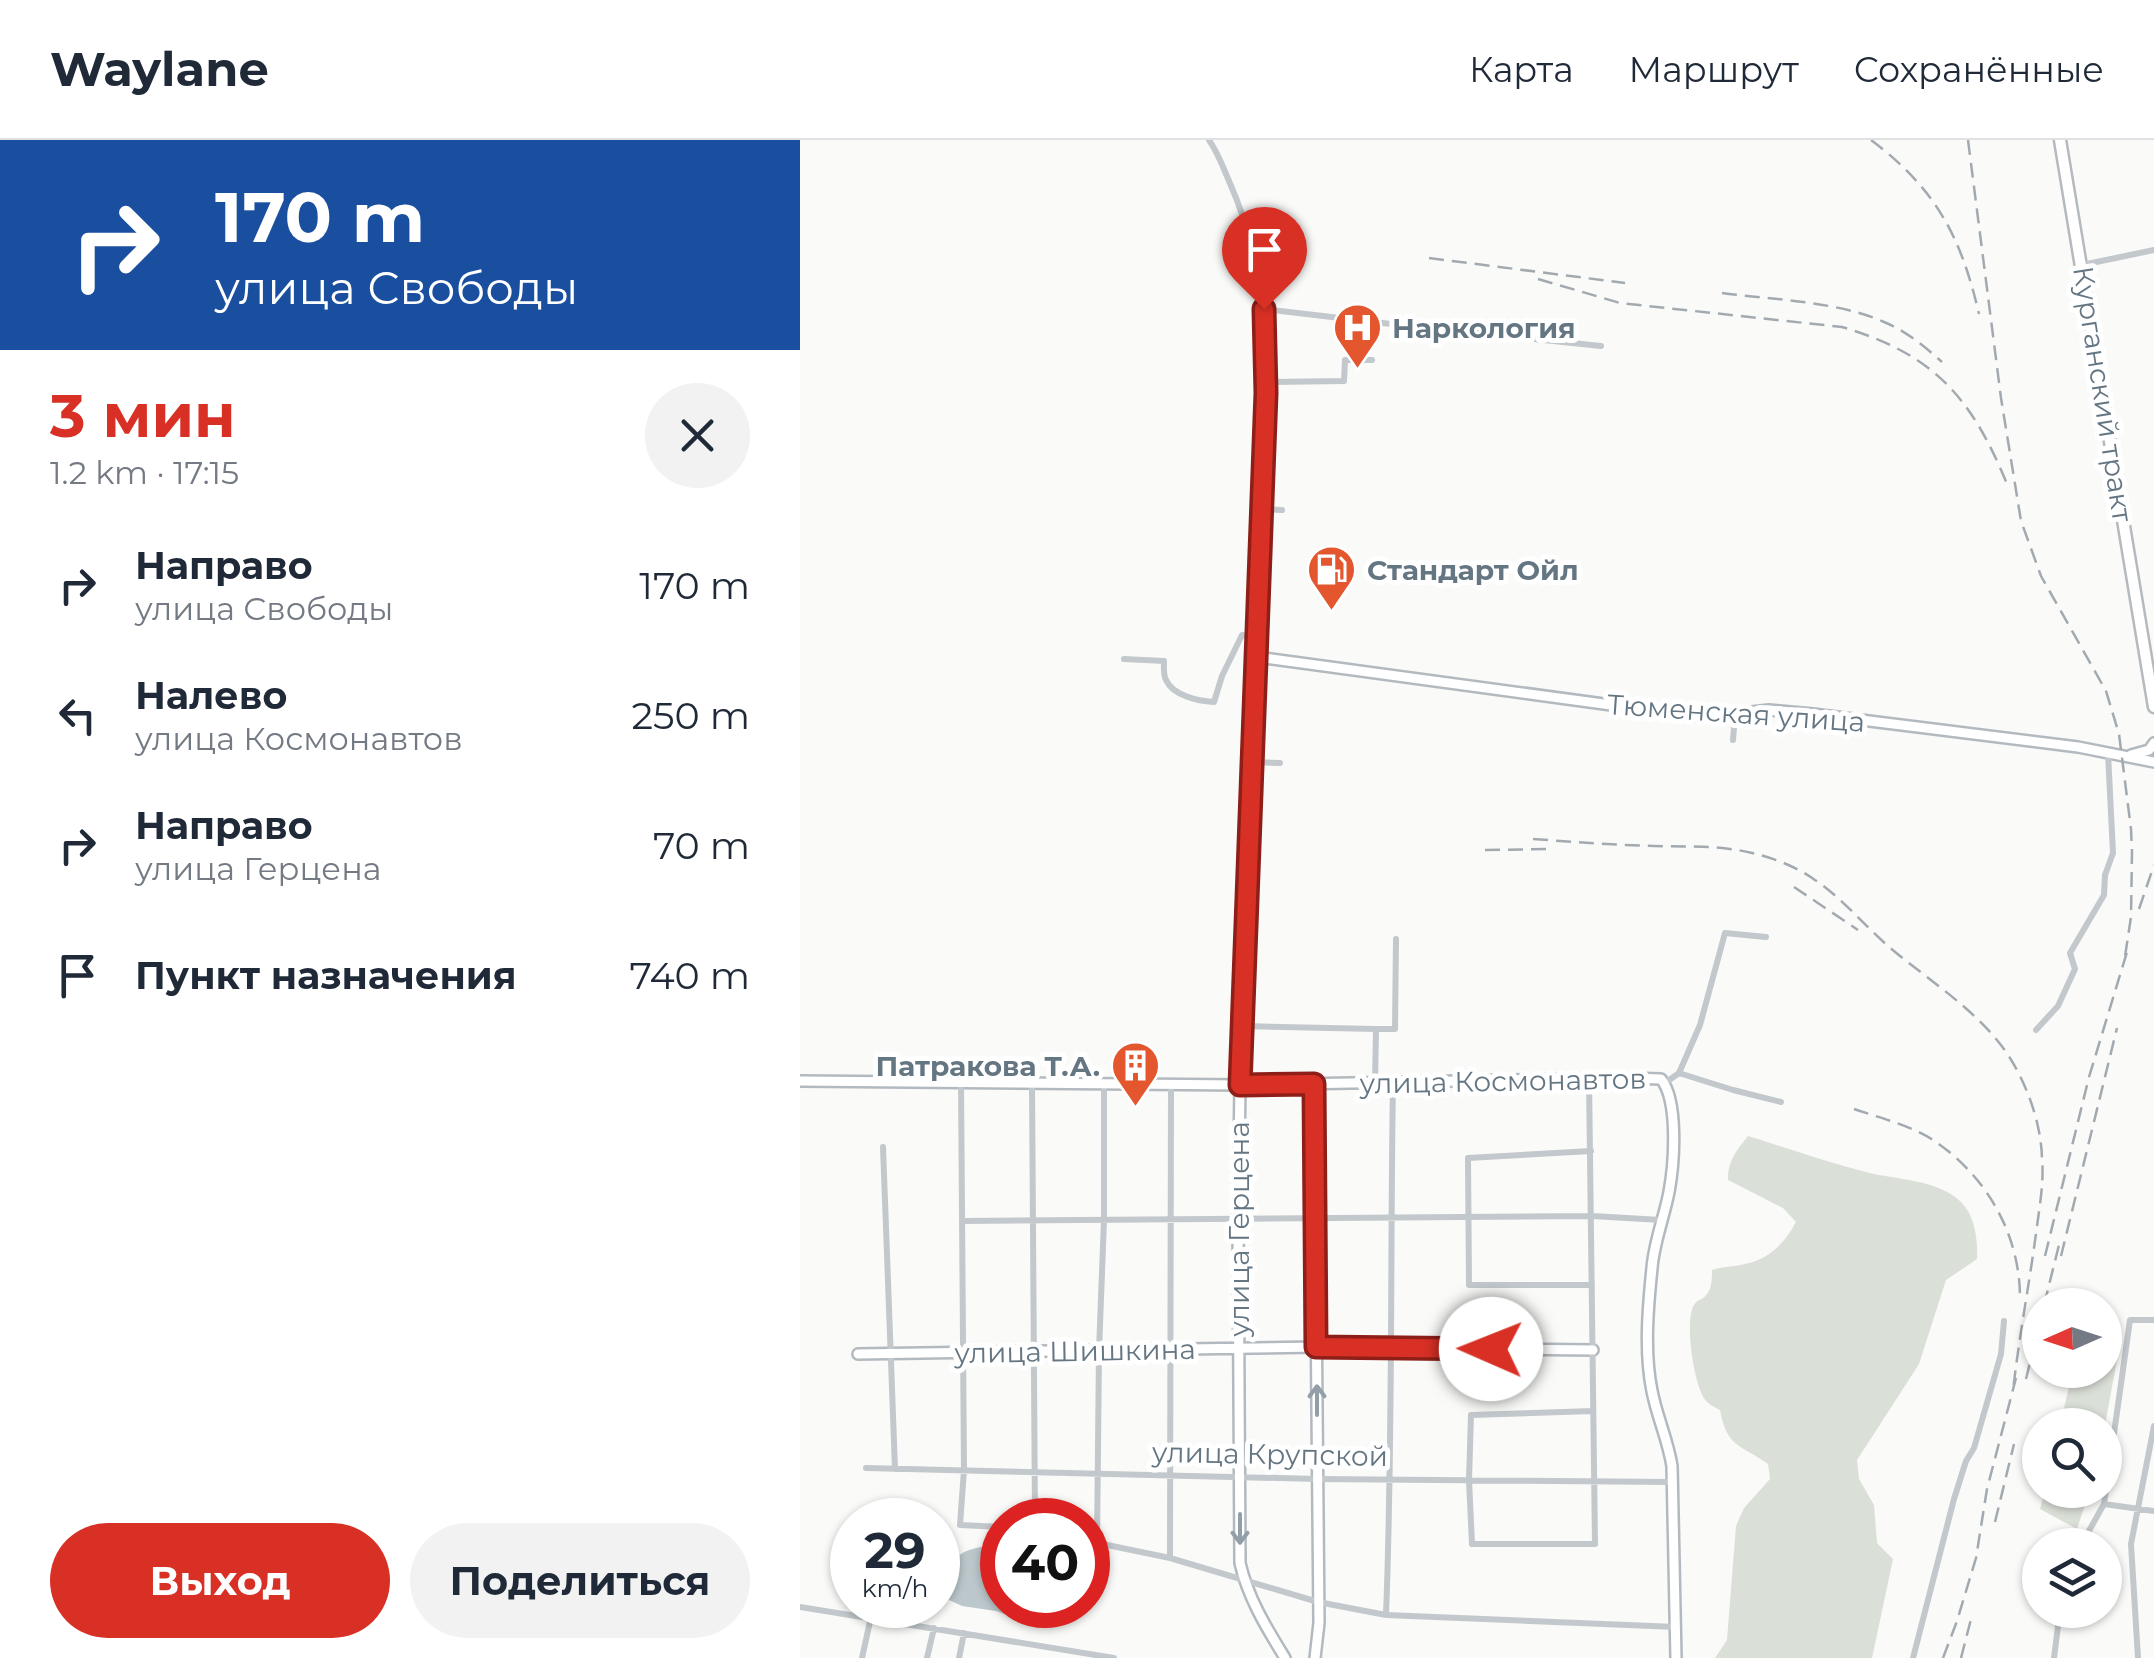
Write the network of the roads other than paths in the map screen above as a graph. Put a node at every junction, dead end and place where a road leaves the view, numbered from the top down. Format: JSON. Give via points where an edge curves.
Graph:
{"nodes":[{"id":1,"x":1209,"y":140,"type":"edge"},
{"id":2,"x":1222,"y":140,"type":"edge"},
{"id":3,"x":2060,"y":140,"type":"edge"},
{"id":4,"x":1216,"y":153,"type":"junction"},
{"id":5,"x":2154,"y":250,"type":"edge"},
{"id":6,"x":2082,"y":265,"type":"junction"},
{"id":7,"x":1264,"y":309,"type":"junction"},
{"id":8,"x":1601,"y":346,"type":"dead end"},
{"id":9,"x":1372,"y":360,"type":"dead end"},
{"id":10,"x":1265,"y":382,"type":"junction"},
{"id":11,"x":1262,"y":509,"type":"junction"},
{"id":12,"x":1282,"y":510,"type":"dead end"},
{"id":13,"x":1258,"y":636,"type":"junction"},
{"id":14,"x":1257,"y":656,"type":"junction"},
{"id":15,"x":1124,"y":659,"type":"dead end"},
{"id":16,"x":2154,"y":707,"type":"edge"},
{"id":17,"x":1736,"y":714,"type":"junction"},
{"id":18,"x":1733,"y":740,"type":"dead end"},
{"id":19,"x":2154,"y":743,"type":"edge"},
{"id":20,"x":2108,"y":752,"type":"junction"},
{"id":21,"x":2128,"y":755,"type":"junction"},
{"id":22,"x":1253,"y":762,"type":"junction"},
{"id":23,"x":2154,"y":762,"type":"edge"},
{"id":24,"x":1280,"y":764,"type":"dead end"},
{"id":25,"x":1766,"y":937,"type":"dead end"},
{"id":26,"x":1396,"y":939,"type":"dead end"},
{"id":27,"x":1242,"y":1026,"type":"junction"},
{"id":28,"x":1376,"y":1029,"type":"junction"},
{"id":29,"x":2036,"y":1030,"type":"dead end"},
{"id":30,"x":1679,"y":1073,"type":"junction"},
{"id":31,"x":1589,"y":1078,"type":"junction"},
{"id":32,"x":800,"y":1081,"type":"edge"},
{"id":33,"x":961,"y":1082,"type":"junction"},
{"id":34,"x":1032,"y":1083,"type":"junction"},
{"id":35,"x":1375,"y":1083,"type":"junction"},
{"id":36,"x":1393,"y":1083,"type":"junction"},
{"id":37,"x":1665,"y":1083,"type":"junction"},
{"id":38,"x":1104,"y":1084,"type":"junction"},
{"id":39,"x":1171,"y":1084,"type":"junction"},
{"id":40,"x":1314,"y":1084,"type":"junction"},
{"id":41,"x":1240,"y":1085,"type":"junction"},
{"id":42,"x":1781,"y":1102,"type":"dead end"},
{"id":43,"x":883,"y":1148,"type":"dead end"},
{"id":44,"x":1591,"y":1151,"type":"junction"},
{"id":45,"x":1315,"y":1216,"type":"junction"},
{"id":46,"x":1390,"y":1216,"type":"junction"},
{"id":47,"x":1468,"y":1216,"type":"junction"},
{"id":48,"x":1592,"y":1216,"type":"junction"},
{"id":49,"x":1104,"y":1220,"type":"junction"},
{"id":50,"x":1172,"y":1220,"type":"junction"},
{"id":51,"x":1238,"y":1220,"type":"junction"},
{"id":52,"x":1661,"y":1220,"type":"junction"},
{"id":53,"x":962,"y":1221,"type":"junction"},
{"id":54,"x":1033,"y":1221,"type":"junction"},
{"id":55,"x":1592,"y":1284,"type":"junction"},
{"id":56,"x":2154,"y":1320,"type":"edge"},
{"id":57,"x":2004,"y":1322,"type":"dead end"},
{"id":58,"x":1316,"y":1347,"type":"junction"},
{"id":59,"x":1390,"y":1348,"type":"junction"},
{"id":60,"x":1239,"y":1349,"type":"junction"},
{"id":61,"x":1172,"y":1350,"type":"junction"},
{"id":62,"x":1593,"y":1350,"type":"junction"},
{"id":63,"x":1099,"y":1351,"type":"junction"},
{"id":64,"x":1034,"y":1352,"type":"junction"},
{"id":65,"x":963,"y":1353,"type":"junction"},
{"id":66,"x":858,"y":1354,"type":"dead end"},
{"id":67,"x":891,"y":1354,"type":"junction"},
{"id":68,"x":2118,"y":1408,"type":"edge"},
{"id":69,"x":1593,"y":1411,"type":"junction"},
{"id":70,"x":2154,"y":1426,"type":"edge"},
{"id":71,"x":866,"y":1468,"type":"dead end"},
{"id":72,"x":896,"y":1468,"type":"junction"},
{"id":73,"x":964,"y":1470,"type":"junction"},
{"id":74,"x":1035,"y":1472,"type":"junction"},
{"id":75,"x":1099,"y":1473,"type":"junction"},
{"id":76,"x":1169,"y":1475,"type":"junction"},
{"id":77,"x":1240,"y":1476,"type":"junction"},
{"id":78,"x":1318,"y":1479,"type":"junction"},
{"id":79,"x":1391,"y":1479,"type":"junction"},
{"id":80,"x":1469,"y":1480,"type":"junction"},
{"id":81,"x":1594,"y":1481,"type":"junction"},
{"id":82,"x":1672,"y":1482,"type":"junction"},
{"id":83,"x":1035,"y":1498,"type":"edge"},
{"id":84,"x":1098,"y":1498,"type":"edge"},
{"id":85,"x":2122,"y":1507,"type":"edge"},
{"id":86,"x":2136,"y":1509,"type":"junction"},
{"id":87,"x":2154,"y":1511,"type":"edge"},
{"id":88,"x":980,"y":1525,"type":"edge"},
{"id":89,"x":1110,"y":1546,"type":"edge"},
{"id":90,"x":1170,"y":1558,"type":"junction"},
{"id":91,"x":1244,"y":1580,"type":"junction"},
{"id":92,"x":1318,"y":1602,"type":"junction"},
{"id":93,"x":800,"y":1608,"type":"edge"},
{"id":94,"x":830,"y":1612,"type":"edge"},
{"id":95,"x":1386,"y":1615,"type":"junction"},
{"id":96,"x":1676,"y":1627,"type":"junction"},
{"id":97,"x":869,"y":1628,"type":"edge"},
{"id":98,"x":934,"y":1628,"type":"joint"},
{"id":99,"x":2058,"y":1628,"type":"edge"},
{"id":100,"x":964,"y":1633,"type":"junction"},
{"id":101,"x":1035,"y":1645,"type":"junction"},
{"id":102,"x":862,"y":1658,"type":"edge"},
{"id":103,"x":927,"y":1658,"type":"edge"},
{"id":104,"x":958,"y":1658,"type":"edge"},
{"id":105,"x":1033,"y":1658,"type":"edge"},
{"id":106,"x":1114,"y":1658,"type":"edge"},
{"id":107,"x":1285,"y":1658,"type":"edge"},
{"id":108,"x":1315,"y":1658,"type":"edge"},
{"id":109,"x":1676,"y":1658,"type":"edge"},
{"id":110,"x":1914,"y":1658,"type":"edge"},
{"id":111,"x":2054,"y":1658,"type":"edge"},
{"id":112,"x":2138,"y":1658,"type":"edge"}],
"edges":[{"from":1,"to":4,"type":"street","name":"улица Герцена"},
{"from":2,"to":4,"type":"street"},
{"from":3,"to":6,"type":"main road","name":"Курганский тракт"},
{"from":4,"to":7,"type":"street","name":"улица Герцена","via":[[1251,240]]},
{"from":5,"to":6,"type":"street"},
{"from":6,"to":16,"type":"main road","name":"Курганский тракт"},
{"from":7,"to":8,"type":"street"},
{"from":7,"to":10,"type":"street","name":"улица Герцена"},
{"from":9,"to":10,"type":"street","via":[[1345,360],[1344,381]]},
{"from":10,"to":11,"type":"street","name":"улица Герцена"},
{"from":11,"to":12,"type":"street"},
{"from":11,"to":13,"type":"street","name":"улица Герцена"},
{"from":13,"to":14,"type":"street","name":"улица Герцена"},
{"from":13,"to":15,"type":"street","via":[[1242,635],[1214,702],[1173,688],[1164,661]]},
{"from":14,"to":17,"type":"street","name":"Тюменская улица","via":[[1686,715]]},
{"from":14,"to":22,"type":"street","name":"улица Герцена"},
{"from":17,"to":18,"type":"street"},
{"from":17,"to":20,"type":"street","name":"Тюменская улица","via":[[1813,714]]},
{"from":19,"to":21,"type":"street"},
{"from":20,"to":21,"type":"street","name":"Тюменская улица"},
{"from":20,"to":29,"type":"street","via":[[2113,853],[2104,895],[2070,954],[2074,968],[2058,1006]]},
{"from":21,"to":23,"type":"street","name":"Тюменская улица"},
{"from":22,"to":24,"type":"street"},
{"from":22,"to":27,"type":"street","name":"улица Герцена"},
{"from":25,"to":30,"type":"street","via":[[1725,934]]},
{"from":26,"to":28,"type":"street","via":[[1395,1029]]},
{"from":27,"to":28,"type":"street"},
{"from":27,"to":41,"type":"street","name":"улица Герцена"},
{"from":28,"to":35,"type":"street"},
{"from":30,"to":37,"type":"street"},
{"from":30,"to":42,"type":"street"},
{"from":31,"to":36,"type":"street","name":"улица Космонавтов"},
{"from":31,"to":37,"type":"street","name":"улица Космонавтов"},
{"from":31,"to":44,"type":"street"},
{"from":32,"to":33,"type":"street","name":"улица Космонавтов"},
{"from":33,"to":34,"type":"street","name":"улица Космонавтов"},
{"from":33,"to":53,"type":"street"},
{"from":34,"to":38,"type":"street","name":"улица Космонавтов"},
{"from":34,"to":54,"type":"street"},
{"from":35,"to":36,"type":"street","name":"улица Космонавтов"},
{"from":35,"to":40,"type":"street","name":"улица Космонавтов"},
{"from":36,"to":46,"type":"street"},
{"from":37,"to":52,"type":"street","via":[[1672,1106],[1672,1170]]},
{"from":38,"to":39,"type":"street","name":"улица Космонавтов"},
{"from":38,"to":49,"type":"street"},
{"from":39,"to":41,"type":"street","name":"улица Космонавтов"},
{"from":39,"to":50,"type":"street"},
{"from":40,"to":41,"type":"street","name":"улица Космонавтов"},
{"from":40,"to":45,"type":"street"},
{"from":41,"to":51,"type":"street","name":"улица Герцена"},
{"from":43,"to":67,"type":"street"},
{"from":44,"to":47,"type":"street","via":[[1468,1158]]},
{"from":44,"to":48,"type":"street"},
{"from":45,"to":46,"type":"street"},
{"from":45,"to":51,"type":"street"},
{"from":45,"to":58,"type":"street"},
{"from":46,"to":47,"type":"street"},
{"from":46,"to":59,"type":"street"},
{"from":47,"to":48,"type":"street"},
{"from":47,"to":55,"type":"street","via":[[1469,1285]]},
{"from":48,"to":52,"type":"street"},
{"from":48,"to":55,"type":"street"},
{"from":49,"to":50,"type":"street"},
{"from":49,"to":54,"type":"street"},
{"from":49,"to":63,"type":"street"},
{"from":50,"to":51,"type":"street"},
{"from":50,"to":61,"type":"street"},
{"from":51,"to":60,"type":"street","name":"улица Герцена"},
{"from":52,"to":82,"type":"street","via":[[1651,1271],[1649,1366]]},
{"from":53,"to":54,"type":"street"},
{"from":53,"to":65,"type":"street"},
{"from":54,"to":64,"type":"street"},
{"from":55,"to":62,"type":"street"},
{"from":56,"to":68,"type":"street","via":[[2130,1320]]},
{"from":57,"to":110,"type":"street","via":[[2001,1354],[1954,1500]]},
{"from":58,"to":59,"type":"street","name":"улица Шишкина"},
{"from":58,"to":60,"type":"street","name":"улица Шишкина"},
{"from":78,"to":58,"type":"street","one_way":true},
{"from":59,"to":62,"type":"street","name":"улица Шишкина"},
{"from":59,"to":79,"type":"street"},
{"from":60,"to":61,"type":"street","name":"улица Шишкина"},
{"from":60,"to":77,"type":"street","name":"улица Герцена"},
{"from":61,"to":63,"type":"street","name":"улица Шишкина"},
{"from":61,"to":76,"type":"street"},
{"from":62,"to":69,"type":"street"},
{"from":63,"to":64,"type":"street","name":"улица Шишкина"},
{"from":63,"to":75,"type":"street"},
{"from":64,"to":65,"type":"street","name":"улица Шишкина"},
{"from":64,"to":74,"type":"street"},
{"from":65,"to":67,"type":"street","name":"улица Шишкина"},
{"from":65,"to":73,"type":"street"},
{"from":66,"to":67,"type":"street","name":"улица Шишкина"},
{"from":67,"to":72,"type":"street"},
{"from":69,"to":80,"type":"street","via":[[1471,1416]]},
{"from":69,"to":81,"type":"street"},
{"from":70,"to":86,"type":"street"},
{"from":71,"to":72,"type":"street","name":"улица Крупской"},
{"from":72,"to":73,"type":"street","name":"улица Крупской"},
{"from":73,"to":74,"type":"street","name":"улица Крупской"},
{"from":73,"to":88,"type":"street","via":[[960,1525]]},
{"from":74,"to":75,"type":"street","name":"улица Крупской"},
{"from":74,"to":83,"type":"street"},
{"from":75,"to":76,"type":"street","name":"улица Крупской"},
{"from":75,"to":84,"type":"street"},
{"from":76,"to":77,"type":"street","name":"улица Крупской"},
{"from":76,"to":90,"type":"street"},
{"from":77,"to":78,"type":"street","name":"улица Крупской"},
{"from":77,"to":91,"type":"street","name":"улица Герцена","one_way":true},
{"from":78,"to":79,"type":"street","name":"улица Крупской"},
{"from":78,"to":92,"type":"street"},
{"from":79,"to":80,"type":"street","name":"улица Крупской"},
{"from":79,"to":95,"type":"street"},
{"from":80,"to":81,"type":"street","name":"улица Крупской"},
{"from":80,"to":81,"type":"street","via":[[1472,1544],[1595,1544]]},
{"from":81,"to":82,"type":"street","name":"улица Крупской"},
{"from":82,"to":96,"type":"street"},
{"from":85,"to":86,"type":"street"},
{"from":86,"to":87,"type":"street"},
{"from":86,"to":112,"type":"street","via":[[2131,1544]]},
{"from":89,"to":90,"type":"street"},
{"from":90,"to":91,"type":"street"},
{"from":91,"to":92,"type":"street"},
{"from":91,"to":107,"type":"street","name":"улица Герцена"},
{"from":92,"to":95,"type":"street"},
{"from":92,"to":108,"type":"street"},
{"from":93,"to":94,"type":"street"},
{"from":95,"to":96,"type":"street"},
{"from":96,"to":109,"type":"street"},
{"from":97,"to":102,"type":"street"},
{"from":98,"to":100,"type":"street"},
{"from":98,"to":103,"type":"street"},
{"from":99,"to":111,"type":"street"},
{"from":100,"to":101,"type":"street"},
{"from":100,"to":104,"type":"street"},
{"from":101,"to":105,"type":"street"},
{"from":101,"to":106,"type":"street"}]}
